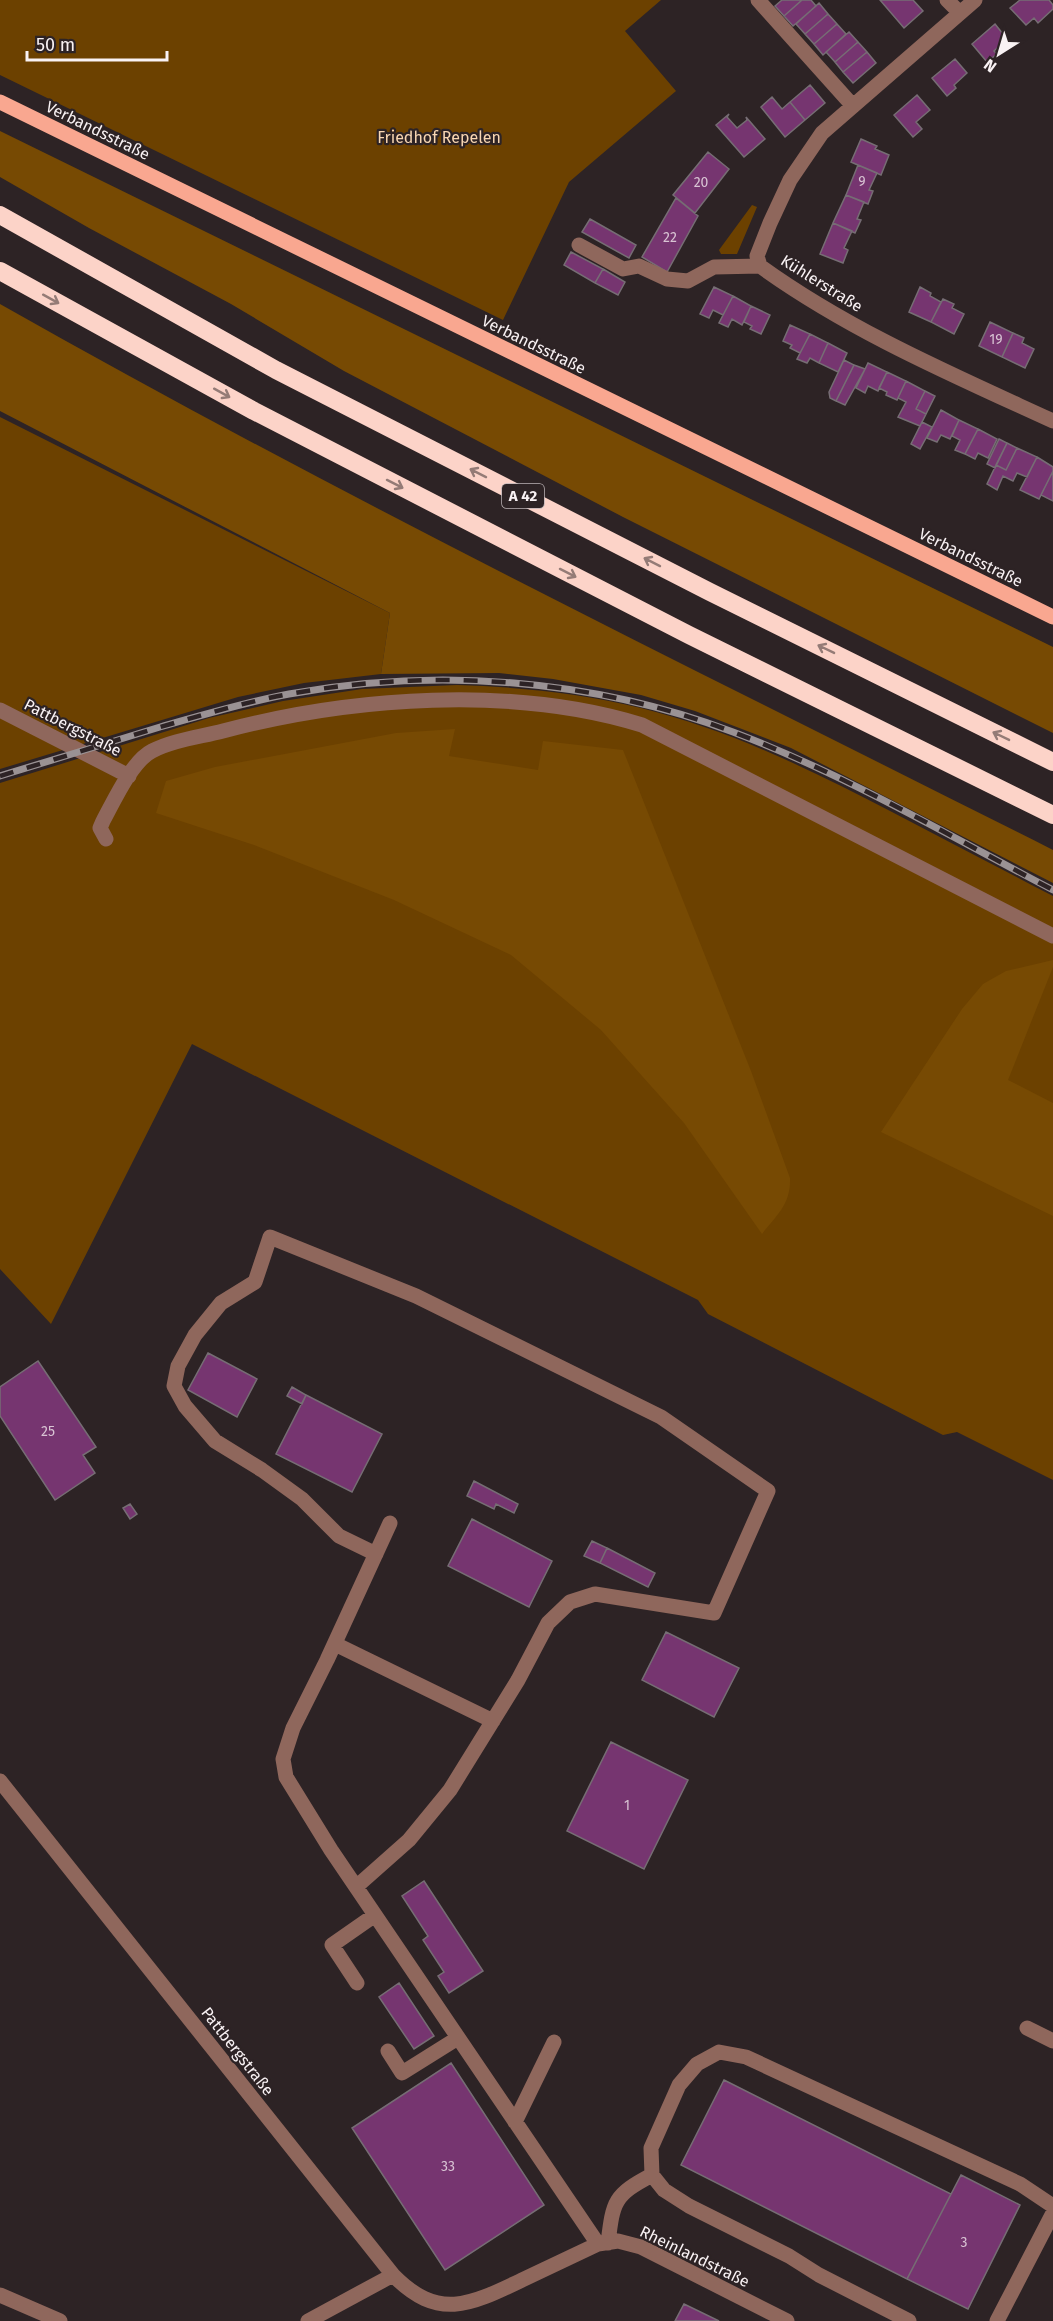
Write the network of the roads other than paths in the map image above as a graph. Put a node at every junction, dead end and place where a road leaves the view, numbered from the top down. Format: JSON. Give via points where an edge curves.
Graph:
{"nodes":[{"id":1,"x":758,"y":0,"type":"edge"},
{"id":2,"x":946,"y":0,"type":"edge"},
{"id":3,"x":975,"y":0,"type":"edge"},
{"id":4,"x":960,"y":13,"type":"junction"},
{"id":5,"x":0,"y":102,"type":"edge"},
{"id":6,"x":853,"y":106,"type":"junction"},
{"id":7,"x":0,"y":215,"type":"edge"},
{"id":8,"x":579,"y":245,"type":"dead end"},
{"id":9,"x":760,"y":266,"type":"junction"},
{"id":10,"x":0,"y":271,"type":"edge"},
{"id":11,"x":1053,"y":421,"type":"edge"},
{"id":12,"x":1053,"y":617,"type":"edge"},
{"id":13,"x":0,"y":710,"type":"edge"},
{"id":14,"x":1053,"y":762,"type":"edge"},
{"id":15,"x":129,"y":776,"type":"junction"},
{"id":16,"x":1053,"y":815,"type":"edge"},
{"id":17,"x":106,"y":839,"type":"dead end"},
{"id":18,"x":1053,"y":936,"type":"edge"},
{"id":19,"x":390,"y":1523,"type":"dead end"},
{"id":20,"x":376,"y":1554,"type":"junction"},
{"id":21,"x":334,"y":1644,"type":"junction"},
{"id":22,"x":493,"y":1721,"type":"junction"},
{"id":23,"x":0,"y":1781,"type":"edge"},
{"id":24,"x":356,"y":1887,"type":"junction"},
{"id":25,"x":375,"y":1915,"type":"junction"},
{"id":26,"x":357,"y":1983,"type":"dead end"},
{"id":27,"x":1027,"y":2028,"type":"dead end"},
{"id":28,"x":458,"y":2038,"type":"junction"},
{"id":29,"x":1053,"y":2041,"type":"edge"},
{"id":30,"x":554,"y":2042,"type":"dead end"},
{"id":31,"x":388,"y":2051,"type":"dead end"},
{"id":32,"x":515,"y":2122,"type":"junction"},
{"id":33,"x":652,"y":2175,"type":"junction"},
{"id":34,"x":1053,"y":2206,"type":"edge"},
{"id":35,"x":1053,"y":2213,"type":"edge"},
{"id":36,"x":603,"y":2243,"type":"junction"},
{"id":37,"x":393,"y":2275,"type":"junction"},
{"id":38,"x":0,"y":2295,"type":"edge"},
{"id":39,"x":455,"y":2314,"type":"edge"},
{"id":40,"x":60,"y":2321,"type":"edge"},
{"id":41,"x":308,"y":2321,"type":"edge"},
{"id":42,"x":787,"y":2321,"type":"edge"},
{"id":43,"x":909,"y":2321,"type":"edge"},
{"id":44,"x":998,"y":2321,"type":"edge"}],
"edges":[{"from":1,"to":6,"type":"street"},
{"from":2,"to":4,"type":"street"},
{"from":3,"to":4,"type":"street","name":"Kühlerstraße"},
{"from":4,"to":6,"type":"street","name":"Kühlerstraße"},
{"from":5,"to":12,"type":"main road","name":"Verbandsstraße"},
{"from":6,"to":9,"type":"street","name":"Kühlerstraße","via":[[822,133],[790,180],[757,256]]},
{"from":14,"to":7,"type":"highway","number":"A 42","one_way":true,"via":[[276,370]]},
{"from":8,"to":9,"type":"street","via":[[622,269],[639,266],[667,279],[688,281],[714,267]]},
{"from":9,"to":11,"type":"street","name":"Kühlerstraße","via":[[822,307],[911,355]]},
{"from":10,"to":16,"type":"highway","one_way":true,"via":[[275,422],[689,635]]},
{"from":13,"to":15,"type":"street","name":"Pattbergstraße"},
{"from":15,"to":17,"type":"street","via":[[100,828]]},
{"from":15,"to":18,"type":"street","via":[[144,757],[168,745],[244,725],[337,708],[436,700],[512,700],[616,717],[666,736]]},
{"from":19,"to":20,"type":"street"},
{"from":20,"to":21,"type":"street"},
{"from":20,"to":22,"type":"street","via":[[339,1536],[302,1499],[215,1441],[185,1406],[174,1386],[178,1366],[195,1335],[221,1303],[255,1282],[270,1237],[416,1296],[661,1417],[768,1491],[714,1613],[595,1594],[570,1602],[548,1623]]},
{"from":21,"to":22,"type":"street"},
{"from":21,"to":24,"type":"street","via":[[293,1728],[283,1759],[286,1777]]},
{"from":22,"to":24,"type":"street","via":[[443,1798],[409,1839]]},
{"from":23,"to":37,"type":"street","name":"Pattbergstraße"},
{"from":24,"to":25,"type":"street"},
{"from":25,"to":26,"type":"street","via":[[332,1946]]},
{"from":25,"to":28,"type":"street"},
{"from":27,"to":29,"type":"street"},
{"from":28,"to":31,"type":"street","via":[[402,2073]]},
{"from":28,"to":32,"type":"street"},
{"from":30,"to":32,"type":"street"},
{"from":32,"to":36,"type":"street"},
{"from":33,"to":34,"type":"street","via":[[651,2148],[679,2085],[697,2064],[719,2052],[746,2057],[777,2071],[1020,2184]]},
{"from":33,"to":36,"type":"street","via":[[627,2188],[613,2208]]},
{"from":33,"to":43,"type":"street","via":[[664,2190],[689,2206]]},
{"from":35,"to":44,"type":"street"},
{"from":36,"to":39,"type":"street"},
{"from":36,"to":42,"type":"street","name":"Rheinlandstraße","via":[[618,2241],[641,2247]]},
{"from":37,"to":39,"type":"street","name":"Pattbergstraße","via":[[427,2302]]},
{"from":37,"to":41,"type":"street"},
{"from":38,"to":40,"type":"street"}]}
